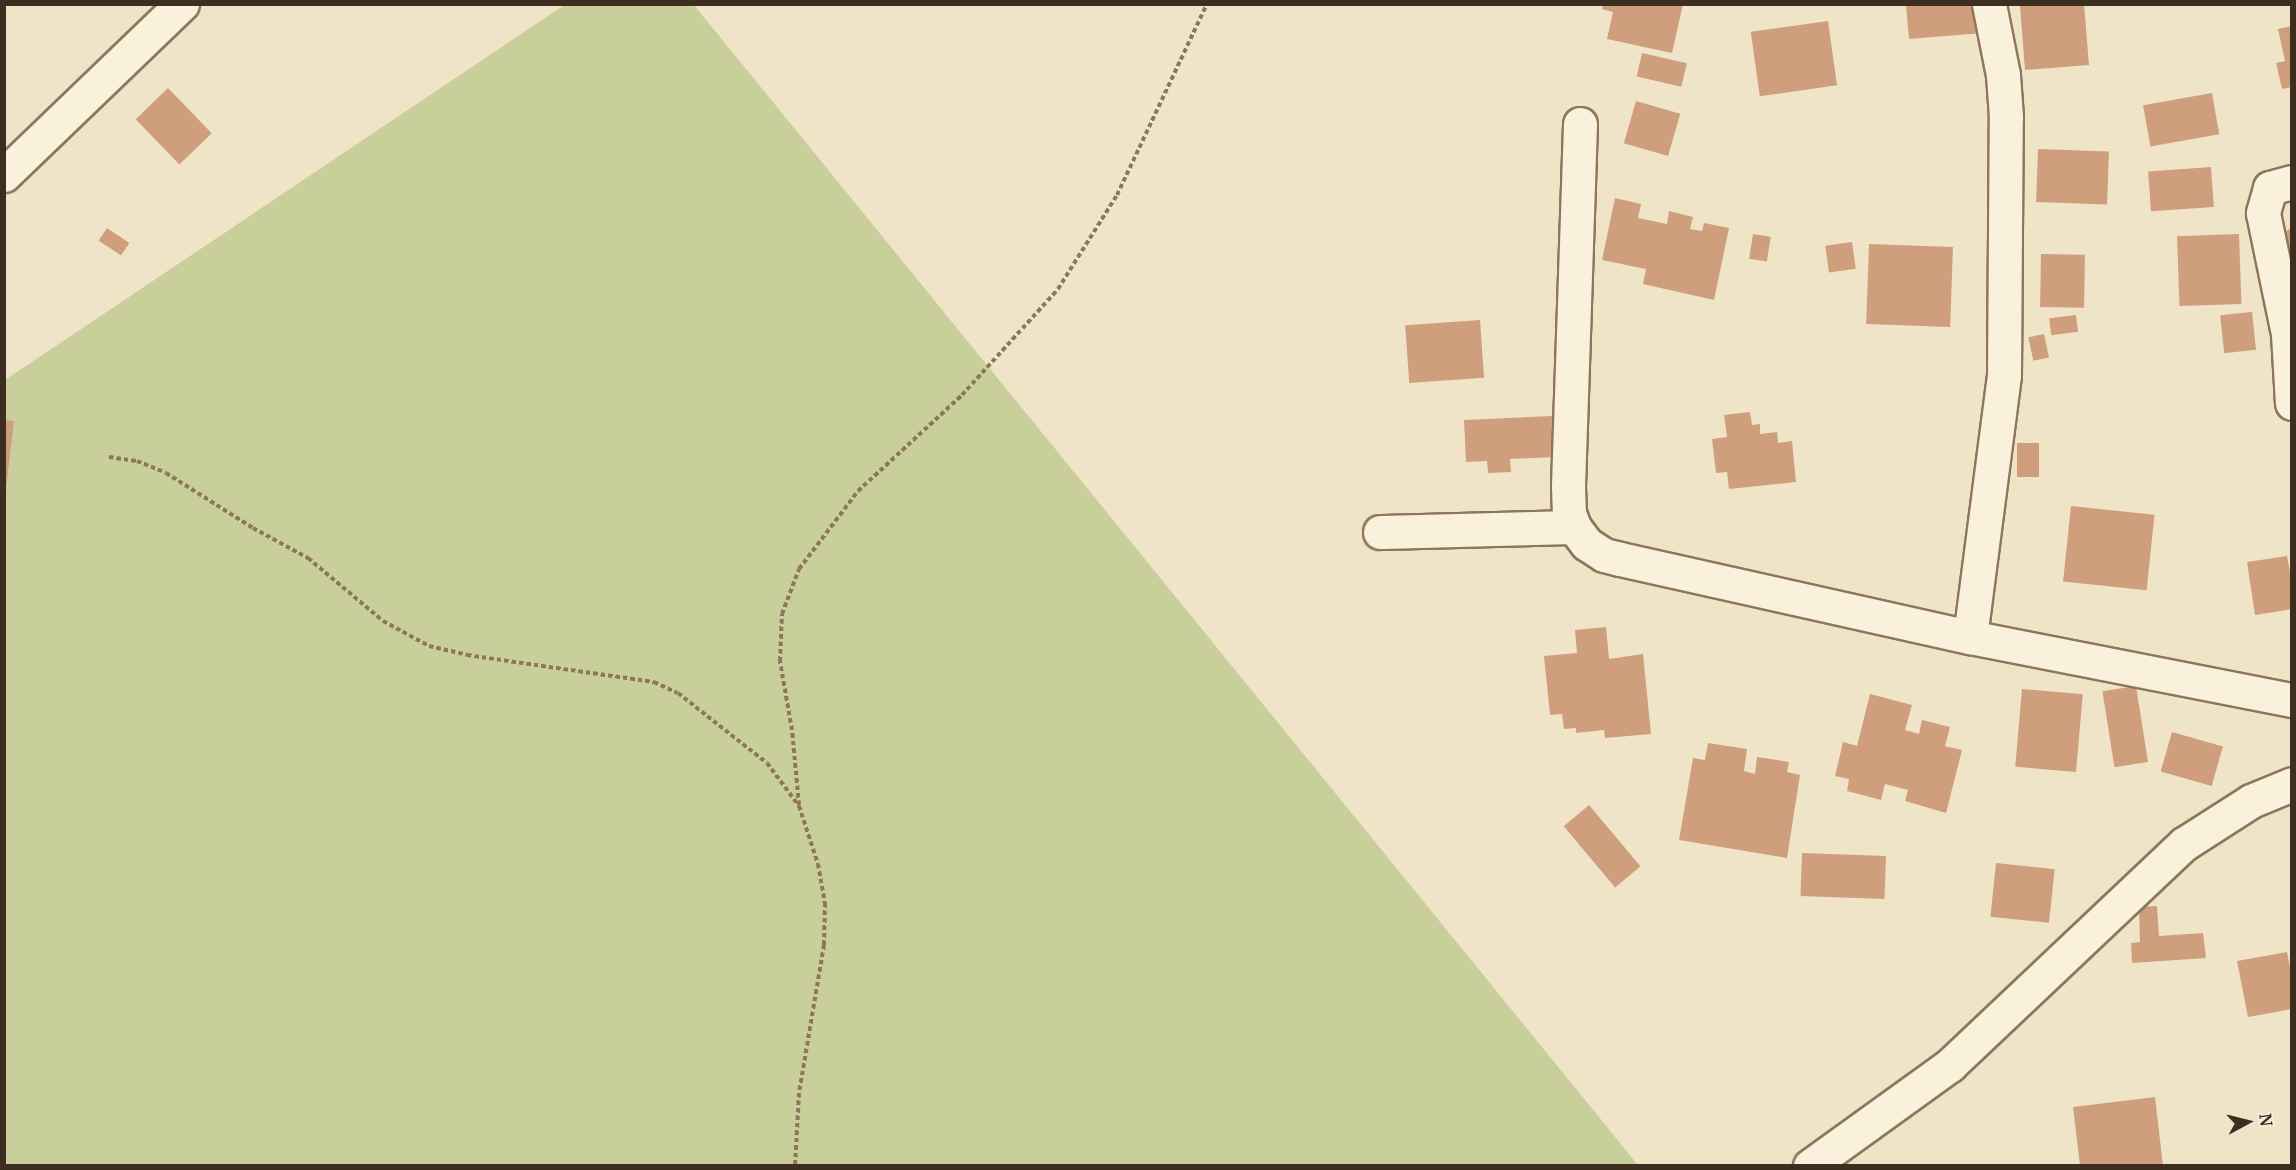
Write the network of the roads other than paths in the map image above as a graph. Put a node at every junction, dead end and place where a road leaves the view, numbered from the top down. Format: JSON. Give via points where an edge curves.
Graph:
{"nodes":[{"id":1,"x":182,"y":4,"type":"edge"},
{"id":2,"x":1989,"y":4,"type":"edge"},
{"id":3,"x":1580,"y":124,"type":"dead end"},
{"id":4,"x":4,"y":175,"type":"edge"},
{"id":5,"x":2292,"y":182,"type":"edge"},
{"id":6,"x":2292,"y":403,"type":"edge"},
{"id":7,"x":1574,"y":528,"type":"junction"},
{"id":8,"x":1380,"y":531,"type":"dead end"},
{"id":9,"x":1970,"y":637,"type":"junction"},
{"id":10,"x":2292,"y":700,"type":"edge"},
{"id":11,"x":2292,"y":784,"type":"edge"},
{"id":12,"x":1810,"y":1166,"type":"edge"}],
"edges":[{"from":1,"to":4,"type":"street"},
{"from":2,"to":9,"type":"street","via":[[2003,75],[2006,117],[2004,375]]},
{"from":3,"to":7,"type":"street","via":[[1568,486]]},
{"from":5,"to":6,"type":"street","via":[[2270,188],[2263,213],[2288,334]]},
{"from":7,"to":8,"type":"street"},
{"from":7,"to":9,"type":"street","via":[[1587,544],[1604,555]]},
{"from":9,"to":10,"type":"street"},
{"from":11,"to":12,"type":"street","via":[[2251,801],[2184,844],[1950,1065]]}]}
